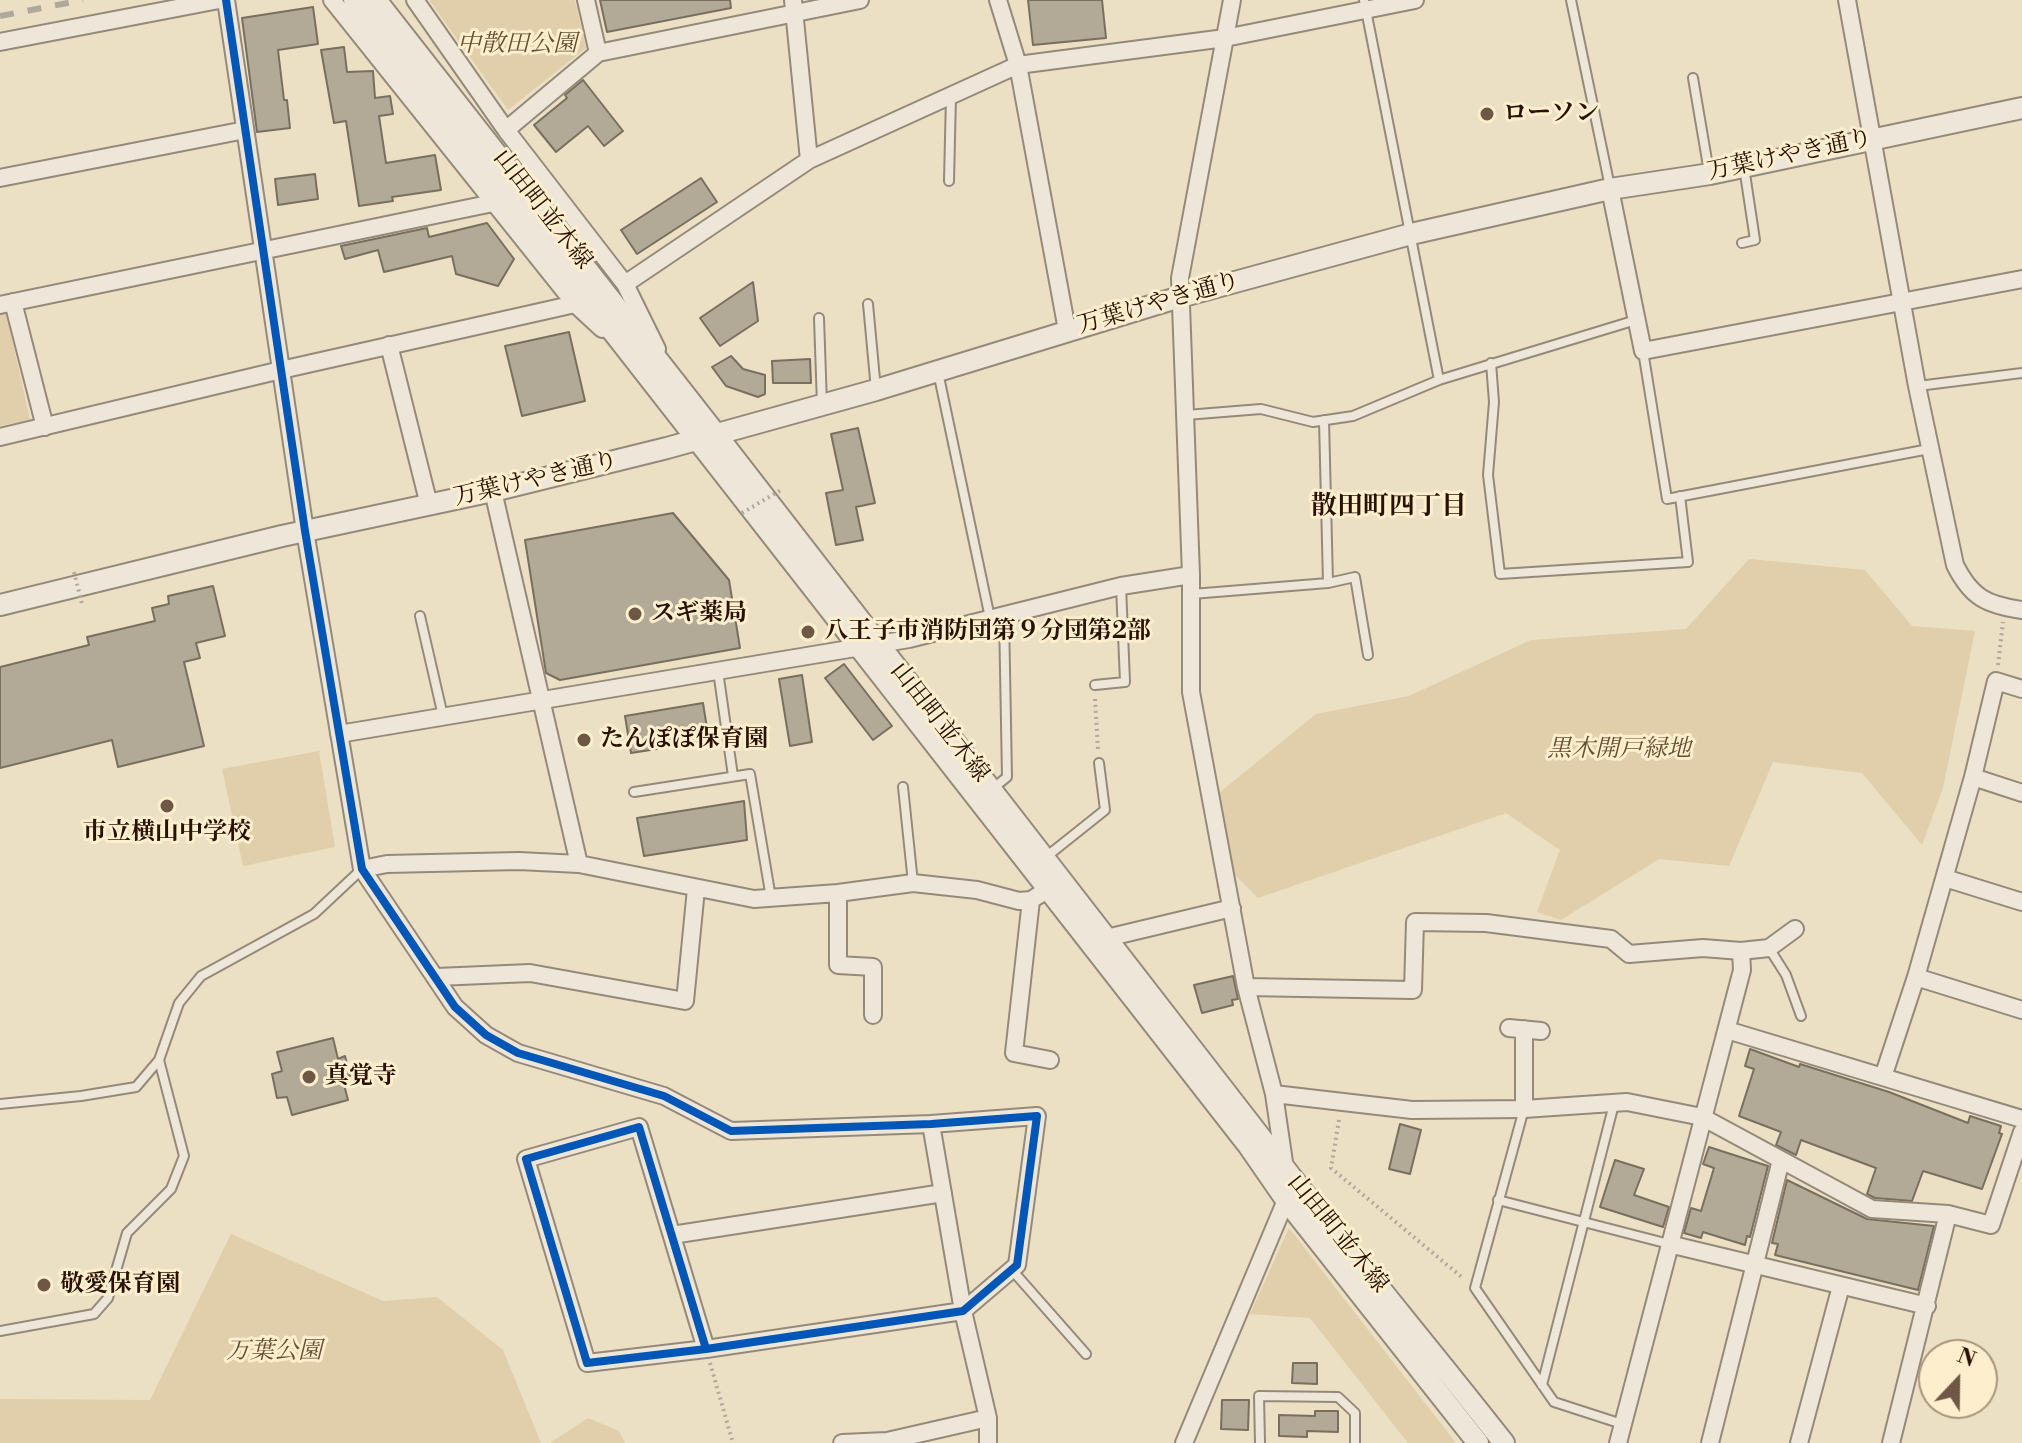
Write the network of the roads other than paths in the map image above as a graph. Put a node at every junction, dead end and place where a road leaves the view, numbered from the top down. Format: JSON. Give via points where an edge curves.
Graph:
{"nodes":[{"id":1,"x":219,"y":0,"type":"edge"},
{"id":2,"x":226,"y":0,"type":"edge"},
{"id":3,"x":332,"y":0,"type":"edge"},
{"id":4,"x":354,"y":0,"type":"edge"},
{"id":5,"x":376,"y":0,"type":"edge"},
{"id":6,"x":415,"y":0,"type":"edge"},
{"id":7,"x":586,"y":0,"type":"edge"},
{"id":8,"x":860,"y":0,"type":"edge"},
{"id":9,"x":998,"y":0,"type":"edge"},
{"id":10,"x":1232,"y":0,"type":"edge"},
{"id":11,"x":1415,"y":0,"type":"edge"},
{"id":12,"x":1571,"y":0,"type":"edge"},
{"id":13,"x":1847,"y":0,"type":"edge"},
{"id":14,"x":1365,"y":5,"type":"edge"},
{"id":15,"x":794,"y":7,"type":"edge"},
{"id":16,"x":1225,"y":38,"type":"junction"},
{"id":17,"x":0,"y":42,"type":"edge"},
{"id":18,"x":598,"y":53,"type":"junction"},
{"id":19,"x":1018,"y":65,"type":"junction"},
{"id":20,"x":1693,"y":78,"type":"dead end"},
{"id":21,"x":951,"y":95,"type":"junction"},
{"id":22,"x":2022,"y":108,"type":"edge"},
{"id":23,"x":245,"y":130,"type":"junction"},
{"id":24,"x":506,"y":130,"type":"junction"},
{"id":25,"x":1874,"y":139,"type":"junction"},
{"id":26,"x":809,"y":160,"type":"junction"},
{"id":27,"x":1744,"y":166,"type":"junction"},
{"id":28,"x":1710,"y":174,"type":"junction"},
{"id":29,"x":0,"y":178,"type":"edge"},
{"id":30,"x":949,"y":181,"type":"dead end"},
{"id":31,"x":1610,"y":189,"type":"junction"},
{"id":32,"x":493,"y":203,"type":"junction"},
{"id":33,"x":1411,"y":234,"type":"junction"},
{"id":34,"x":1742,"y":243,"type":"dead end"},
{"id":35,"x":263,"y":250,"type":"junction"},
{"id":36,"x":2022,"y":279,"type":"edge"},
{"id":37,"x":625,"y":284,"type":"junction"},
{"id":38,"x":1180,"y":297,"type":"junction"},
{"id":39,"x":1901,"y":302,"type":"junction"},
{"id":40,"x":7,"y":304,"type":"edge"},
{"id":41,"x":575,"y":304,"type":"junction"},
{"id":42,"x":868,"y":304,"type":"dead end"},
{"id":43,"x":819,"y":318,"type":"dead end"},
{"id":44,"x":1636,"y":320,"type":"junction"},
{"id":45,"x":1067,"y":330,"type":"junction"},
{"id":46,"x":389,"y":345,"type":"junction"},
{"id":47,"x":1643,"y":351,"type":"junction"},
{"id":48,"x":633,"y":356,"type":"junction"},
{"id":49,"x":1491,"y":363,"type":"junction"},
{"id":50,"x":665,"y":366,"type":"junction"},
{"id":51,"x":281,"y":370,"type":"junction"},
{"id":52,"x":938,"y":372,"type":"junction"},
{"id":53,"x":2022,"y":373,"type":"edge"},
{"id":54,"x":1439,"y":380,"type":"junction"},
{"id":55,"x":1917,"y":386,"type":"junction"},
{"id":56,"x":876,"y":390,"type":"junction"},
{"id":57,"x":822,"y":406,"type":"junction"},
{"id":58,"x":1185,"y":415,"type":"junction"},
{"id":59,"x":1324,"y":420,"type":"junction"},
{"id":60,"x":45,"y":427,"type":"junction"},
{"id":61,"x":0,"y":437,"type":"edge"},
{"id":62,"x":708,"y":437,"type":"junction"},
{"id":63,"x":1929,"y":449,"type":"junction"},
{"id":64,"x":493,"y":491,"type":"junction"},
{"id":65,"x":1680,"y":496,"type":"junction"},
{"id":66,"x":429,"y":505,"type":"junction"},
{"id":67,"x":305,"y":531,"type":"junction"},
{"id":68,"x":1191,"y":575,"type":"junction"},
{"id":69,"x":1328,"y":583,"type":"junction"},
{"id":70,"x":1121,"y":586,"type":"junction"},
{"id":71,"x":1191,"y":594,"type":"junction"},
{"id":72,"x":0,"y":605,"type":"edge"},
{"id":73,"x":2013,"y":609,"type":"edge"},
{"id":74,"x":420,"y":616,"type":"dead end"},
{"id":75,"x":997,"y":616,"type":"junction"},
{"id":76,"x":867,"y":645,"type":"junction"},
{"id":77,"x":1368,"y":655,"type":"dead end"},
{"id":78,"x":718,"y":670,"type":"junction"},
{"id":79,"x":1095,"y":685,"type":"road end"},
{"id":80,"x":2022,"y":689,"type":"edge"},
{"id":81,"x":541,"y":700,"type":"junction"},
{"id":82,"x":443,"y":716,"type":"junction"},
{"id":83,"x":339,"y":734,"type":"junction"},
{"id":84,"x":1099,"y":763,"type":"road end"},
{"id":85,"x":733,"y":776,"type":"junction"},
{"id":86,"x":1973,"y":777,"type":"junction"},
{"id":87,"x":903,"y":787,"type":"dead end"},
{"id":88,"x":991,"y":790,"type":"junction"},
{"id":89,"x":634,"y":792,"type":"dead end"},
{"id":90,"x":2022,"y":793,"type":"edge"},
{"id":91,"x":1045,"y":858,"type":"junction"},
{"id":92,"x":579,"y":864,"type":"junction"},
{"id":93,"x":362,"y":869,"type":"junction"},
{"id":94,"x":1945,"y":878,"type":"junction"},
{"id":95,"x":913,"y":883,"type":"junction"},
{"id":96,"x":696,"y":889,"type":"junction"},
{"id":97,"x":1047,"y":890,"type":"junction"},
{"id":98,"x":838,"y":893,"type":"junction"},
{"id":99,"x":771,"y":898,"type":"junction"},
{"id":100,"x":2022,"y":902,"type":"edge"},
{"id":101,"x":1232,"y":908,"type":"junction"},
{"id":102,"x":1795,"y":929,"type":"dead end"},
{"id":103,"x":1097,"y":941,"type":"junction"},
{"id":104,"x":1769,"y":948,"type":"junction"},
{"id":105,"x":1741,"y":951,"type":"junction"},
{"id":106,"x":437,"y":977,"type":"junction"},
{"id":107,"x":1916,"y":977,"type":"junction"},
{"id":108,"x":1246,"y":987,"type":"junction"},
{"id":109,"x":2022,"y":1010,"type":"edge"},
{"id":110,"x":873,"y":1015,"type":"dead end"},
{"id":111,"x":1801,"y":1016,"type":"dead end"},
{"id":112,"x":1727,"y":1030,"type":"junction"},
{"id":113,"x":1541,"y":1031,"type":"dead end"},
{"id":114,"x":159,"y":1060,"type":"junction"},
{"id":115,"x":1050,"y":1060,"type":"dead end"},
{"id":116,"x":1883,"y":1077,"type":"junction"},
{"id":117,"x":1274,"y":1094,"type":"junction"},
{"id":118,"x":1614,"y":1103,"type":"junction"},
{"id":119,"x":0,"y":1104,"type":"edge"},
{"id":120,"x":1524,"y":1109,"type":"junction"},
{"id":121,"x":1702,"y":1117,"type":"junction"},
{"id":122,"x":2022,"y":1119,"type":"edge"},
{"id":123,"x":931,"y":1124,"type":"junction"},
{"id":124,"x":2022,"y":1132,"type":"edge"},
{"id":125,"x":1781,"y":1160,"type":"junction"},
{"id":126,"x":1285,"y":1169,"type":"junction"},
{"id":127,"x":943,"y":1193,"type":"junction"},
{"id":128,"x":1286,"y":1200,"type":"junction"},
{"id":129,"x":1498,"y":1200,"type":"junction"},
{"id":130,"x":1948,"y":1214,"type":"junction"},
{"id":131,"x":1583,"y":1222,"type":"junction"},
{"id":132,"x":672,"y":1235,"type":"junction"},
{"id":133,"x":1669,"y":1244,"type":"junction"},
{"id":134,"x":1754,"y":1265,"type":"junction"},
{"id":135,"x":1012,"y":1269,"type":"junction"},
{"id":136,"x":1841,"y":1286,"type":"junction"},
{"id":137,"x":1927,"y":1306,"type":"junction"},
{"id":138,"x":963,"y":1311,"type":"junction"},
{"id":139,"x":0,"y":1331,"type":"edge"},
{"id":140,"x":706,"y":1349,"type":"junction"},
{"id":141,"x":1086,"y":1354,"type":"dead end"},
{"id":142,"x":1433,"y":1368,"type":"junction"},
{"id":143,"x":1542,"y":1385,"type":"junction"},
{"id":144,"x":988,"y":1418,"type":"junction"},
{"id":145,"x":1622,"y":1424,"type":"junction"},
{"id":146,"x":842,"y":1443,"type":"edge"},
{"id":147,"x":988,"y":1443,"type":"edge"},
{"id":148,"x":1184,"y":1443,"type":"edge"},
{"id":149,"x":1260,"y":1443,"type":"edge"},
{"id":150,"x":1355,"y":1443,"type":"edge"},
{"id":151,"x":1478,"y":1443,"type":"edge"},
{"id":152,"x":1504,"y":1443,"type":"edge"},
{"id":153,"x":1618,"y":1443,"type":"edge"},
{"id":154,"x":1710,"y":1443,"type":"edge"},
{"id":155,"x":1799,"y":1443,"type":"edge"},
{"id":156,"x":1891,"y":1443,"type":"edge"}],
"edges":[{"from":1,"to":17,"type":"street"},
{"from":2,"to":23,"type":"street"},
{"from":3,"to":32,"type":"street"},
{"from":4,"to":48,"type":"street","name":"山田町並木線"},
{"from":5,"to":50,"type":"street","name":"山田町並木線"},
{"from":6,"to":24,"type":"street"},
{"from":7,"to":18,"type":"street"},
{"from":8,"to":15,"type":"street"},
{"from":9,"to":19,"type":"street"},
{"from":10,"to":16,"type":"street"},
{"from":11,"to":14,"type":"street"},
{"from":12,"to":31,"type":"lane"},
{"from":13,"to":25,"type":"street"},
{"from":14,"to":16,"type":"street"},
{"from":14,"to":33,"type":"lane"},
{"from":15,"to":18,"type":"street"},
{"from":15,"to":26,"type":"street"},
{"from":16,"to":19,"type":"street"},
{"from":16,"to":38,"type":"street"},
{"from":18,"to":24,"type":"street"},
{"from":19,"to":21,"type":"street"},
{"from":19,"to":45,"type":"street"},
{"from":20,"to":28,"type":"lane"},
{"from":21,"to":26,"type":"street"},
{"from":21,"to":30,"type":"lane"},
{"from":22,"to":25,"type":"street","name":"万葉けやき通り"},
{"from":23,"to":29,"type":"street"},
{"from":23,"to":35,"type":"street"},
{"from":24,"to":37,"type":"street"},
{"from":25,"to":27,"type":"street","name":"万葉けやき通り"},
{"from":25,"to":39,"type":"street"},
{"from":26,"to":37,"type":"street"},
{"from":27,"to":28,"type":"street","name":"万葉けやき通り"},
{"from":27,"to":34,"type":"lane","via":[[1755,240]]},
{"from":28,"to":31,"type":"street","name":"万葉けやき通り"},
{"from":31,"to":33,"type":"street","name":"万葉けやき通り"},
{"from":31,"to":44,"type":"street"},
{"from":32,"to":35,"type":"street"},
{"from":32,"to":41,"type":"street"},
{"from":33,"to":38,"type":"street","name":"万葉けやき通り"},
{"from":33,"to":54,"type":"lane"},
{"from":35,"to":40,"type":"street"},
{"from":35,"to":51,"type":"street"},
{"from":36,"to":39,"type":"street"},
{"from":37,"to":50,"type":"street"},
{"from":38,"to":45,"type":"street","name":"万葉けやき通り"},
{"from":38,"to":58,"type":"street"},
{"from":39,"to":47,"type":"street"},
{"from":39,"to":55,"type":"street"},
{"from":40,"to":60,"type":"street"},
{"from":41,"to":46,"type":"street"},
{"from":41,"to":48,"type":"street"},
{"from":42,"to":56,"type":"lane"},
{"from":43,"to":57,"type":"lane"},
{"from":44,"to":47,"type":"street"},
{"from":44,"to":49,"type":"lane"},
{"from":45,"to":52,"type":"street","name":"万葉けやき通り"},
{"from":46,"to":51,"type":"street"},
{"from":46,"to":66,"type":"street"},
{"from":47,"to":65,"type":"lane","via":[[1667,499]]},
{"from":48,"to":62,"type":"street","name":"山田町並木線"},
{"from":49,"to":54,"type":"lane"},
{"from":49,"to":65,"type":"lane","via":[[1494,402],[1488,475],[1500,574],[1688,562]]},
{"from":50,"to":62,"type":"street","name":"山田町並木線"},
{"from":51,"to":60,"type":"street"},
{"from":51,"to":67,"type":"street"},
{"from":52,"to":56,"type":"street","name":"万葉けやき通り"},
{"from":52,"to":75,"type":"lane"},
{"from":53,"to":55,"type":"lane"},
{"from":54,"to":59,"type":"lane","via":[[1353,416]]},
{"from":55,"to":63,"type":"street"},
{"from":56,"to":57,"type":"street","name":"万葉けやき通り"},
{"from":57,"to":62,"type":"street","name":"万葉けやき通り"},
{"from":58,"to":59,"type":"lane","via":[[1261,409]]},
{"from":58,"to":68,"type":"street"},
{"from":59,"to":69,"type":"lane"},
{"from":60,"to":61,"type":"street"},
{"from":62,"to":64,"type":"street","name":"万葉けやき通り"},
{"from":62,"to":76,"type":"street","name":"山田町並木線"},
{"from":63,"to":65,"type":"lane"},
{"from":63,"to":73,"type":"street","via":[[1955,565],[1980,599]]},
{"from":64,"to":66,"type":"street","name":"万葉けやき通り"},
{"from":64,"to":81,"type":"street"},
{"from":66,"to":67,"type":"street","name":"万葉けやき通り"},
{"from":67,"to":72,"type":"street","name":"万葉けやき通り"},
{"from":67,"to":83,"type":"street"},
{"from":68,"to":70,"type":"street"},
{"from":68,"to":71,"type":"street"},
{"from":69,"to":71,"type":"lane"},
{"from":69,"to":77,"type":"lane","via":[[1355,577]]},
{"from":70,"to":75,"type":"street"},
{"from":70,"to":79,"type":"lane","via":[[1125,682]]},
{"from":71,"to":101,"type":"street","via":[[1191,692]]},
{"from":74,"to":82,"type":"lane"},
{"from":75,"to":76,"type":"street"},
{"from":75,"to":88,"type":"lane","via":[[1007,777]]},
{"from":76,"to":78,"type":"street"},
{"from":76,"to":88,"type":"street","name":"山田町並木線"},
{"from":76,"to":97,"type":"street","name":"山田町並木線"},
{"from":78,"to":81,"type":"street"},
{"from":78,"to":85,"type":"lane"},
{"from":80,"to":86,"type":"street","via":[[1996,681]]},
{"from":81,"to":82,"type":"street"},
{"from":81,"to":92,"type":"street"},
{"from":82,"to":83,"type":"street"},
{"from":83,"to":93,"type":"street"},
{"from":84,"to":91,"type":"lane","via":[[1105,810]]},
{"from":85,"to":89,"type":"lane"},
{"from":85,"to":99,"type":"lane","via":[[750,774]]},
{"from":86,"to":90,"type":"street"},
{"from":86,"to":94,"type":"street"},
{"from":87,"to":95,"type":"lane"},
{"from":88,"to":91,"type":"street","name":"山田町並木線"},
{"from":91,"to":97,"type":"street","name":"山田町並木線"},
{"from":92,"to":93,"type":"street","via":[[387,864]]},
{"from":92,"to":96,"type":"street"},
{"from":93,"to":106,"type":"street"},
{"from":93,"to":114,"type":"lane","via":[[314,914],[201,976],[179,1003]]},
{"from":94,"to":100,"type":"street"},
{"from":94,"to":107,"type":"street"},
{"from":95,"to":97,"type":"street","via":[[1019,901]]},
{"from":95,"to":98,"type":"street"},
{"from":96,"to":99,"type":"street"},
{"from":96,"to":106,"type":"street","via":[[685,1001],[530,973]]},
{"from":97,"to":103,"type":"street","name":"山田町並木線"},
{"from":97,"to":115,"type":"street","via":[[1014,1053]]},
{"from":98,"to":99,"type":"street"},
{"from":98,"to":110,"type":"street","via":[[838,965],[873,967]]},
{"from":101,"to":103,"type":"street"},
{"from":101,"to":108,"type":"street"},
{"from":102,"to":104,"type":"street"},
{"from":103,"to":126,"type":"street","name":"山田町並木線"},
{"from":103,"to":128,"type":"street","name":"山田町並木線"},
{"from":104,"to":105,"type":"street"},
{"from":104,"to":111,"type":"lane"},
{"from":105,"to":108,"type":"street","via":[[1703,948],[1629,954],[1611,939],[1486,923],[1415,922],[1413,990]]},
{"from":105,"to":112,"type":"street","via":[[1742,970]]},
{"from":106,"to":123,"type":"street","via":[[455,1007],[486,1035],[518,1053],[664,1096],[731,1131]]},
{"from":107,"to":109,"type":"street"},
{"from":107,"to":116,"type":"street"},
{"from":108,"to":117,"type":"street"},
{"from":112,"to":116,"type":"street"},
{"from":112,"to":121,"type":"street"},
{"from":113,"to":120,"type":"street","via":[[1516,1029]]},
{"from":114,"to":119,"type":"lane","via":[[136,1087]]},
{"from":114,"to":139,"type":"lane","via":[[184,1156],[171,1189],[127,1233],[108,1298],[94,1314]]},
{"from":116,"to":122,"type":"street"},
{"from":117,"to":120,"type":"street","via":[[1412,1110]]},
{"from":117,"to":126,"type":"street"},
{"from":118,"to":120,"type":"street"},
{"from":118,"to":121,"type":"street"},
{"from":118,"to":131,"type":"lane"},
{"from":120,"to":129,"type":"lane"},
{"from":121,"to":125,"type":"street"},
{"from":121,"to":133,"type":"street"},
{"from":123,"to":127,"type":"street"},
{"from":123,"to":135,"type":"street","via":[[1037,1116],[1017,1265]]},
{"from":124,"to":130,"type":"street","via":[[1991,1225]]},
{"from":125,"to":130,"type":"street","via":[[1872,1209]]},
{"from":125,"to":134,"type":"street"},
{"from":126,"to":128,"type":"street"},
{"from":126,"to":142,"type":"street","name":"山田町並木線"},
{"from":127,"to":132,"type":"street"},
{"from":127,"to":138,"type":"street"},
{"from":128,"to":142,"type":"street","name":"山田町並木線"},
{"from":128,"to":148,"type":"street"},
{"from":129,"to":131,"type":"lane"},
{"from":129,"to":143,"type":"lane","via":[[1475,1288]]},
{"from":130,"to":137,"type":"street"},
{"from":131,"to":133,"type":"lane"},
{"from":131,"to":143,"type":"lane"},
{"from":132,"to":140,"type":"street"},
{"from":132,"to":140,"type":"street","via":[[639,1127],[526,1159],[587,1363]]},
{"from":133,"to":134,"type":"street"},
{"from":133,"to":145,"type":"street"},
{"from":134,"to":136,"type":"street"},
{"from":134,"to":154,"type":"street"},
{"from":135,"to":138,"type":"street"},
{"from":135,"to":141,"type":"lane"},
{"from":136,"to":137,"type":"street"},
{"from":136,"to":155,"type":"street"},
{"from":137,"to":156,"type":"street"},
{"from":138,"to":140,"type":"street"},
{"from":138,"to":144,"type":"street"},
{"from":142,"to":151,"type":"street","name":"山田町並木線"},
{"from":142,"to":152,"type":"street","name":"山田町並木線"},
{"from":143,"to":145,"type":"lane","via":[[1554,1402]]},
{"from":144,"to":146,"type":"street","via":[[887,1441]]},
{"from":144,"to":147,"type":"street"},
{"from":145,"to":153,"type":"street"},
{"from":149,"to":150,"type":"lane","via":[[1259,1396],[1338,1397],[1355,1413]]}]}
